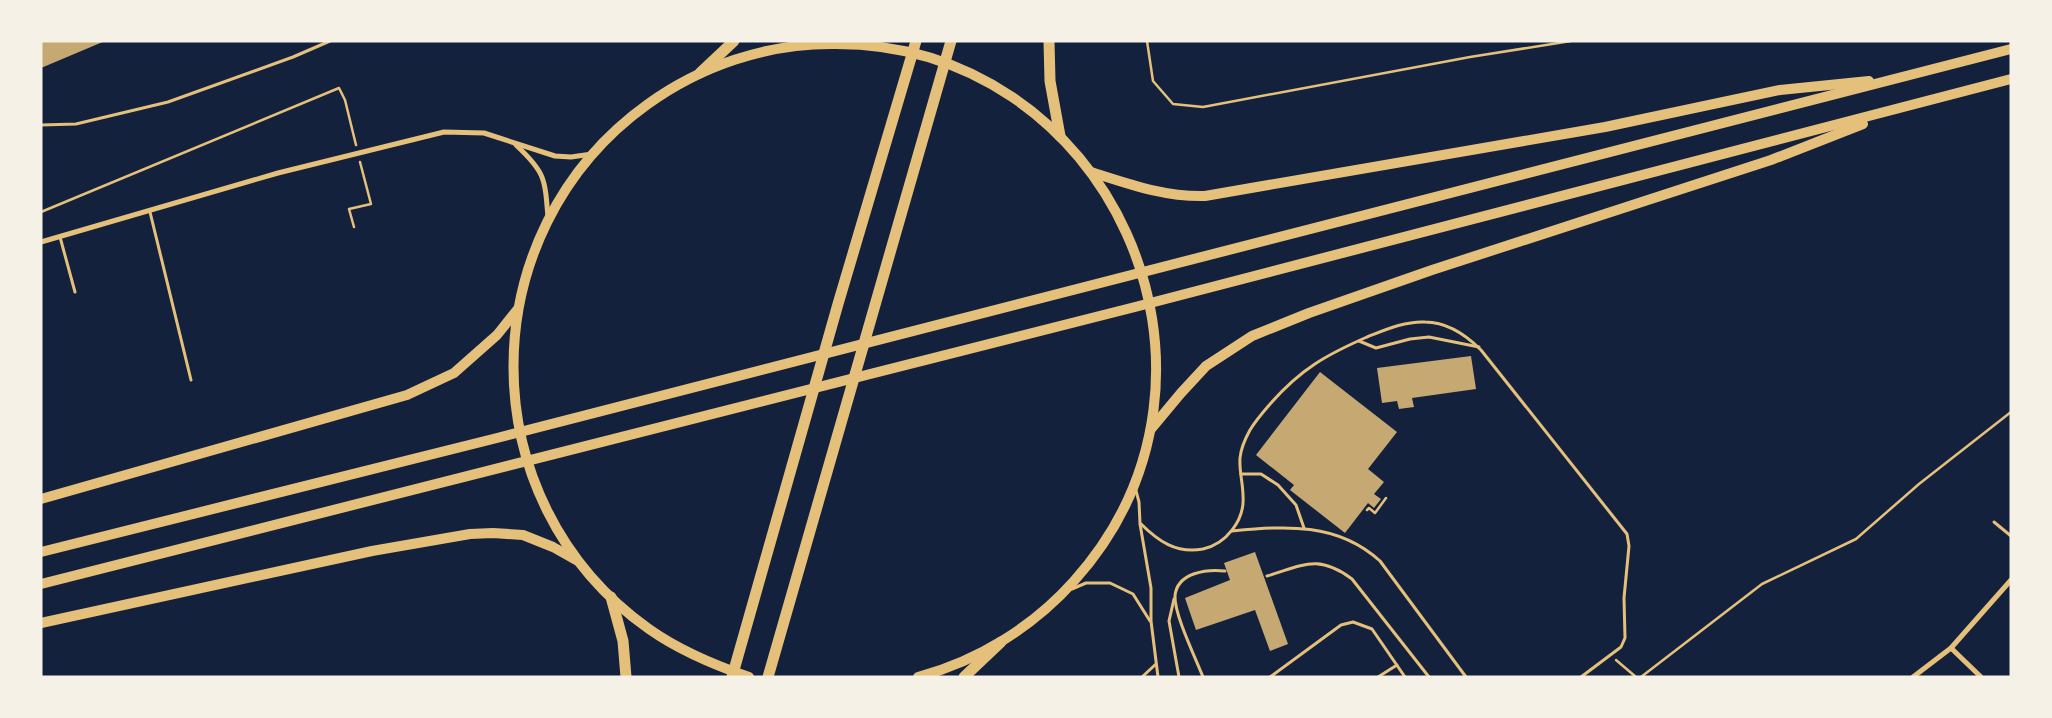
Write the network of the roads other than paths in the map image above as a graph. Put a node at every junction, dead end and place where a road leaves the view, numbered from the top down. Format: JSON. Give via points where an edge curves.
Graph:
{"nodes":[{"id":1,"x":330,"y":41,"type":"edge"},
{"id":2,"x":734,"y":41,"type":"edge"},
{"id":3,"x":916,"y":41,"type":"edge"},
{"id":4,"x":951,"y":41,"type":"edge"},
{"id":5,"x":1049,"y":41,"type":"edge"},
{"id":6,"x":2011,"y":49,"type":"edge"},
{"id":7,"x":700,"y":73,"type":"junction"},
{"id":8,"x":1901,"y":78,"type":"junction"},
{"id":9,"x":2011,"y":79,"type":"edge"},
{"id":10,"x":1904,"y":108,"type":"junction"},
{"id":11,"x":41,"y":125,"type":"edge"},
{"id":12,"x":1060,"y":136,"type":"junction"},
{"id":13,"x":513,"y":143,"type":"junction"},
{"id":14,"x":593,"y":154,"type":"junction"},
{"id":15,"x":1091,"y":172,"type":"junction"},
{"id":16,"x":150,"y":212,"type":"junction"},
{"id":17,"x":548,"y":219,"type":"junction"},
{"id":18,"x":60,"y":238,"type":"junction"},
{"id":19,"x":41,"y":242,"type":"edge"},
{"id":20,"x":75,"y":292,"type":"dead end"},
{"id":21,"x":517,"y":310,"type":"junction"},
{"id":22,"x":1359,"y":341,"type":"junction"},
{"id":23,"x":1478,"y":347,"type":"junction"},
{"id":24,"x":191,"y":380,"type":"dead end"},
{"id":25,"x":1150,"y":430,"type":"junction"},
{"id":26,"x":1241,"y":474,"type":"junction"},
{"id":27,"x":1134,"y":484,"type":"junction"},
{"id":28,"x":41,"y":499,"type":"edge"},
{"id":29,"x":1140,"y":522,"type":"junction"},
{"id":30,"x":1994,"y":522,"type":"dead end"},
{"id":31,"x":1304,"y":528,"type":"junction"},
{"id":32,"x":1232,"y":531,"type":"junction"},
{"id":33,"x":2011,"y":536,"type":"edge"},
{"id":34,"x":41,"y":552,"type":"edge"},
{"id":35,"x":579,"y":562,"type":"junction"},
{"id":36,"x":1225,"y":571,"type":"dead end"},
{"id":37,"x":1267,"y":576,"type":"dead end"},
{"id":38,"x":2011,"y":580,"type":"edge"},
{"id":39,"x":41,"y":584,"type":"edge"},
{"id":40,"x":1064,"y":593,"type":"junction"},
{"id":41,"x":1175,"y":596,"type":"junction"},
{"id":42,"x":611,"y":598,"type":"junction"},
{"id":43,"x":1150,"y":621,"type":"junction"},
{"id":44,"x":41,"y":624,"type":"edge"},
{"id":45,"x":1001,"y":642,"type":"junction"},
{"id":46,"x":1951,"y":648,"type":"junction"},
{"id":47,"x":1156,"y":664,"type":"junction"},
{"id":48,"x":1397,"y":665,"type":"junction"},
{"id":49,"x":626,"y":677,"type":"edge"},
{"id":50,"x":732,"y":677,"type":"edge"},
{"id":51,"x":750,"y":677,"type":"edge"},
{"id":52,"x":768,"y":677,"type":"edge"},
{"id":53,"x":918,"y":677,"type":"edge"},
{"id":54,"x":964,"y":677,"type":"edge"},
{"id":55,"x":1142,"y":677,"type":"edge"},
{"id":56,"x":1158,"y":677,"type":"edge"},
{"id":57,"x":1179,"y":677,"type":"edge"},
{"id":58,"x":1204,"y":677,"type":"edge"},
{"id":59,"x":1270,"y":677,"type":"edge"},
{"id":60,"x":1378,"y":677,"type":"edge"},
{"id":61,"x":1405,"y":677,"type":"edge"},
{"id":62,"x":1429,"y":677,"type":"edge"},
{"id":63,"x":1466,"y":677,"type":"edge"},
{"id":64,"x":1581,"y":677,"type":"edge"},
{"id":65,"x":1913,"y":677,"type":"edge"},
{"id":66,"x":1981,"y":677,"type":"edge"}],
"edges":[{"from":1,"to":11,"type":"lane","via":[[168,102],[76,124]]},
{"from":2,"to":7,"type":"highway"},
{"from":3,"to":50,"type":"highway"},
{"from":4,"to":52,"type":"highway"},
{"from":5,"to":12,"type":"highway","via":[[1050,81]]},
{"from":6,"to":8,"type":"highway"},
{"from":7,"to":12,"type":"highway","via":[[751,54],[778,48],[833,44],[882,47],[926,57],[982,79],[1026,107]]},
{"from":7,"to":14,"type":"highway","via":[[664,92],[632,115]]},
{"from":8,"to":15,"type":"highway","via":[[1780,90],[1605,127],[1205,196],[1163,194]]},
{"from":8,"to":34,"type":"highway"},
{"from":9,"to":10,"type":"highway"},
{"from":10,"to":25,"type":"highway","via":[[1771,160],[1432,270],[1309,312],[1252,336],[1206,366]]},
{"from":10,"to":39,"type":"highway"},
{"from":12,"to":15,"type":"highway"},
{"from":13,"to":14,"type":"street","via":[[555,156],[570,158]]},
{"from":13,"to":16,"type":"street","via":[[484,133],[444,132],[278,173]]},
{"from":13,"to":17,"type":"street","via":[[533,161],[546,185]]},
{"from":14,"to":17,"type":"highway","via":[[574,176]]},
{"from":15,"to":25,"type":"highway","via":[[1113,204],[1130,239],[1150,304],[1156,353]]},
{"from":16,"to":18,"type":"street"},
{"from":16,"to":24,"type":"lane"},
{"from":17,"to":21,"type":"highway","via":[[529,264]]},
{"from":18,"to":19,"type":"street"},
{"from":18,"to":20,"type":"lane"},
{"from":21,"to":28,"type":"highway","via":[[498,335],[454,373],[407,395]]},
{"from":21,"to":35,"type":"highway","via":[[514,389],[524,451],[546,509]]},
{"from":22,"to":23,"type":"lane","via":[[1376,348],[1429,337]]},
{"from":22,"to":23,"type":"lane","via":[[1394,327],[1426,322],[1457,330]]},
{"from":22,"to":26,"type":"lane","via":[[1319,359],[1282,390],[1242,444]]},
{"from":23,"to":64,"type":"lane","via":[[1627,534],[1624,638],[1621,647]]},
{"from":25,"to":27,"type":"highway"},
{"from":26,"to":31,"type":"lane","via":[[1261,474],[1278,485],[1296,505]]},
{"from":26,"to":32,"type":"lane","via":[[1244,498]]},
{"from":27,"to":29,"type":"lane"},
{"from":27,"to":40,"type":"highway","via":[[1102,545]]},
{"from":29,"to":32,"type":"lane","via":[[1155,537],[1181,550],[1209,547]]},
{"from":29,"to":43,"type":"lane","via":[[1151,588]]},
{"from":30,"to":33,"type":"lane"},
{"from":31,"to":32,"type":"lane","via":[[1286,526]]},
{"from":31,"to":63,"type":"lane","via":[[1354,542],[1367,549],[1380,561]]},
{"from":35,"to":42,"type":"highway"},
{"from":35,"to":44,"type":"highway","via":[[523,535],[470,534],[372,551]]},
{"from":36,"to":41,"type":"lane","via":[[1201,571],[1188,577],[1178,585]]},
{"from":37,"to":62,"type":"lane","via":[[1321,563],[1339,569],[1352,579]]},
{"from":38,"to":46,"type":"street"},
{"from":40,"to":43,"type":"lane","via":[[1086,583],[1110,584],[1133,594]]},
{"from":40,"to":45,"type":"highway"},
{"from":41,"to":57,"type":"lane","via":[[1169,621]]},
{"from":41,"to":58,"type":"lane"},
{"from":42,"to":49,"type":"highway","via":[[622,641]]},
{"from":42,"to":51,"type":"highway","via":[[647,628],[678,648]]},
{"from":43,"to":47,"type":"lane"},
{"from":45,"to":53,"type":"highway","via":[[968,660]]},
{"from":45,"to":54,"type":"highway"},
{"from":46,"to":65,"type":"street"},
{"from":46,"to":66,"type":"street"},
{"from":47,"to":55,"type":"lane"},
{"from":47,"to":56,"type":"lane"},
{"from":48,"to":59,"type":"lane","via":[[1372,629],[1353,622],[1341,624]]},
{"from":48,"to":60,"type":"lane"},
{"from":48,"to":61,"type":"lane"}]}
